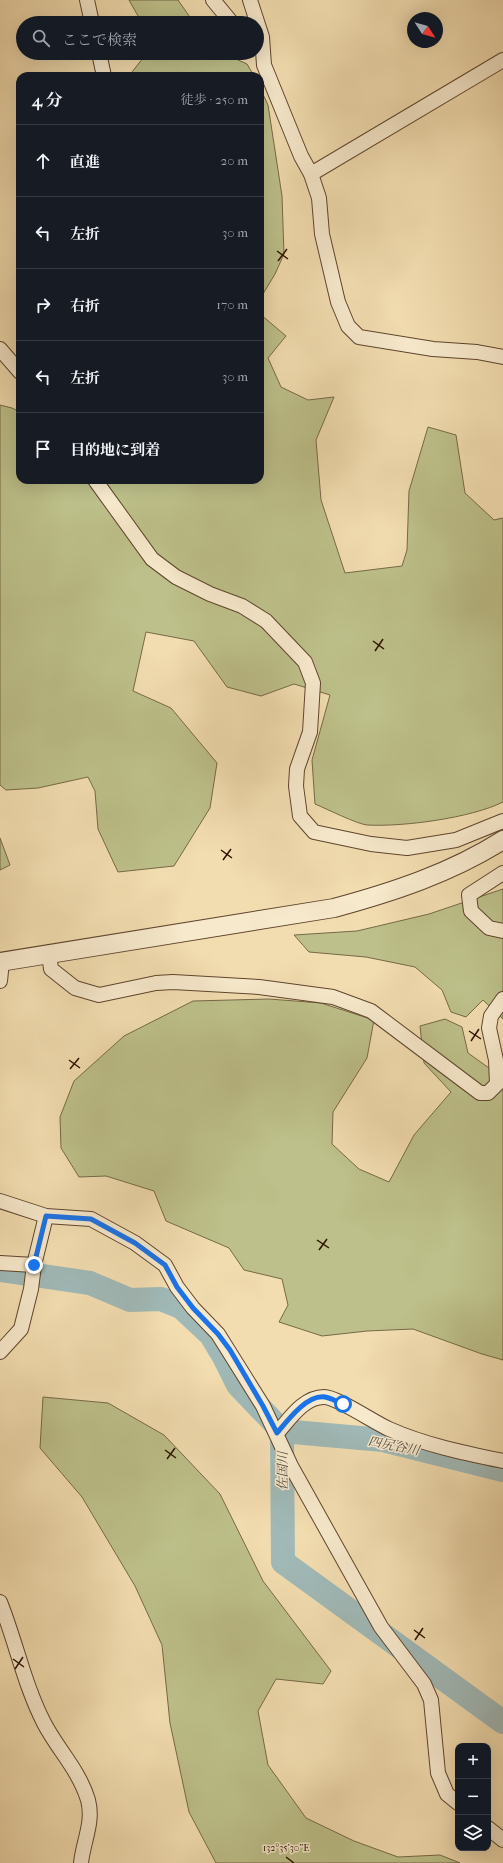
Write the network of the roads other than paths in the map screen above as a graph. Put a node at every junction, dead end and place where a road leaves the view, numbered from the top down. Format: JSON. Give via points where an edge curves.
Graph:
{"nodes":[{"id":1,"x":87,"y":0,"type":"edge"},
{"id":2,"x":213,"y":0,"type":"edge"},
{"id":3,"x":250,"y":0,"type":"edge"},
{"id":4,"x":90,"y":16,"type":"edge"},
{"id":5,"x":226,"y":16,"type":"edge"},
{"id":6,"x":255,"y":16,"type":"edge"},
{"id":7,"x":101,"y":60,"type":"edge"},
{"id":8,"x":260,"y":60,"type":"edge"},
{"id":9,"x":264,"y":60,"type":"edge"},
{"id":10,"x":503,"y":60,"type":"edge"},
{"id":11,"x":264,"y":65,"type":"junction"},
{"id":12,"x":103,"y":72,"type":"edge"},
{"id":13,"x":311,"y":174,"type":"junction"},
{"id":14,"x":0,"y":349,"type":"edge"},
{"id":15,"x":503,"y":357,"type":"edge"},
{"id":16,"x":16,"y":367,"type":"edge"},
{"id":17,"x":98,"y":484,"type":"edge"},
{"id":18,"x":503,"y":821,"type":"edge"},
{"id":19,"x":503,"y":840,"type":"edge"},
{"id":20,"x":503,"y":873,"type":"edge"},
{"id":21,"x":503,"y":931,"type":"edge"},
{"id":22,"x":48,"y":954,"type":"junction"},
{"id":23,"x":1,"y":961,"type":"edge"},
{"id":24,"x":0,"y":981,"type":"edge"},
{"id":25,"x":503,"y":999,"type":"edge"},
{"id":26,"x":0,"y":1201,"type":"edge"},
{"id":27,"x":46,"y":1216,"type":"junction"},
{"id":28,"x":0,"y":1263,"type":"edge"},
{"id":29,"x":34,"y":1265,"type":"junction"},
{"id":30,"x":0,"y":1352,"type":"edge"},
{"id":31,"x":277,"y":1433,"type":"junction"},
{"id":32,"x":502,"y":1458,"type":"edge"},
{"id":33,"x":0,"y":1602,"type":"edge"},
{"id":34,"x":455,"y":1801,"type":"edge"},
{"id":35,"x":491,"y":1830,"type":"edge"},
{"id":36,"x":503,"y":1840,"type":"edge"},
{"id":37,"x":81,"y":1863,"type":"edge"}],
"edges":[{"from":1,"to":4,"type":"street"},
{"from":2,"to":5,"type":"street"},
{"from":3,"to":6,"type":"street"},
{"from":7,"to":12,"type":"street"},
{"from":8,"to":11,"type":"street"},
{"from":9,"to":11,"type":"street"},
{"from":10,"to":13,"type":"street"},
{"from":11,"to":13,"type":"street","via":[[301,156]]},
{"from":13,"to":15,"type":"street","via":[[319,198],[322,234],[338,302],[348,326],[359,337]]},
{"from":14,"to":16,"type":"street"},
{"from":17,"to":18,"type":"street","via":[[152,559],[176,576],[210,594],[242,606],[266,621],[305,662],[313,683],[310,732],[297,769],[296,786],[300,816],[314,832],[371,844],[407,848],[456,840]]},
{"from":19,"to":22,"type":"street","via":[[483,853],[428,878],[334,908]]},
{"from":20,"to":21,"type":"street","via":[[469,895],[471,911],[489,928]]},
{"from":22,"to":23,"type":"street"},
{"from":22,"to":25,"type":"street","via":[[51,969],[74,988],[99,995],[173,982],[258,987],[333,997],[355,1003],[371,1010],[480,1093],[488,1093],[497,1084],[496,1060],[489,1028],[491,1016]]},
{"from":23,"to":24,"type":"street"},
{"from":26,"to":27,"type":"street"},
{"from":27,"to":29,"type":"street"},
{"from":27,"to":31,"type":"street","via":[[91,1219],[135,1243],[165,1265],[193,1308],[230,1350]]},
{"from":28,"to":29,"type":"street"},
{"from":29,"to":30,"type":"street","via":[[21,1329]]},
{"from":31,"to":32,"type":"street","via":[[300,1407],[324,1397],[343,1404],[388,1429],[433,1446]]},
{"from":31,"to":34,"type":"street","via":[[291,1466],[352,1579],[381,1627],[424,1684],[431,1700],[438,1773],[447,1794]]},
{"from":33,"to":37,"type":"street","via":[[29,1690],[45,1724],[74,1767],[88,1800],[90,1821]]},
{"from":35,"to":36,"type":"street"}]}
